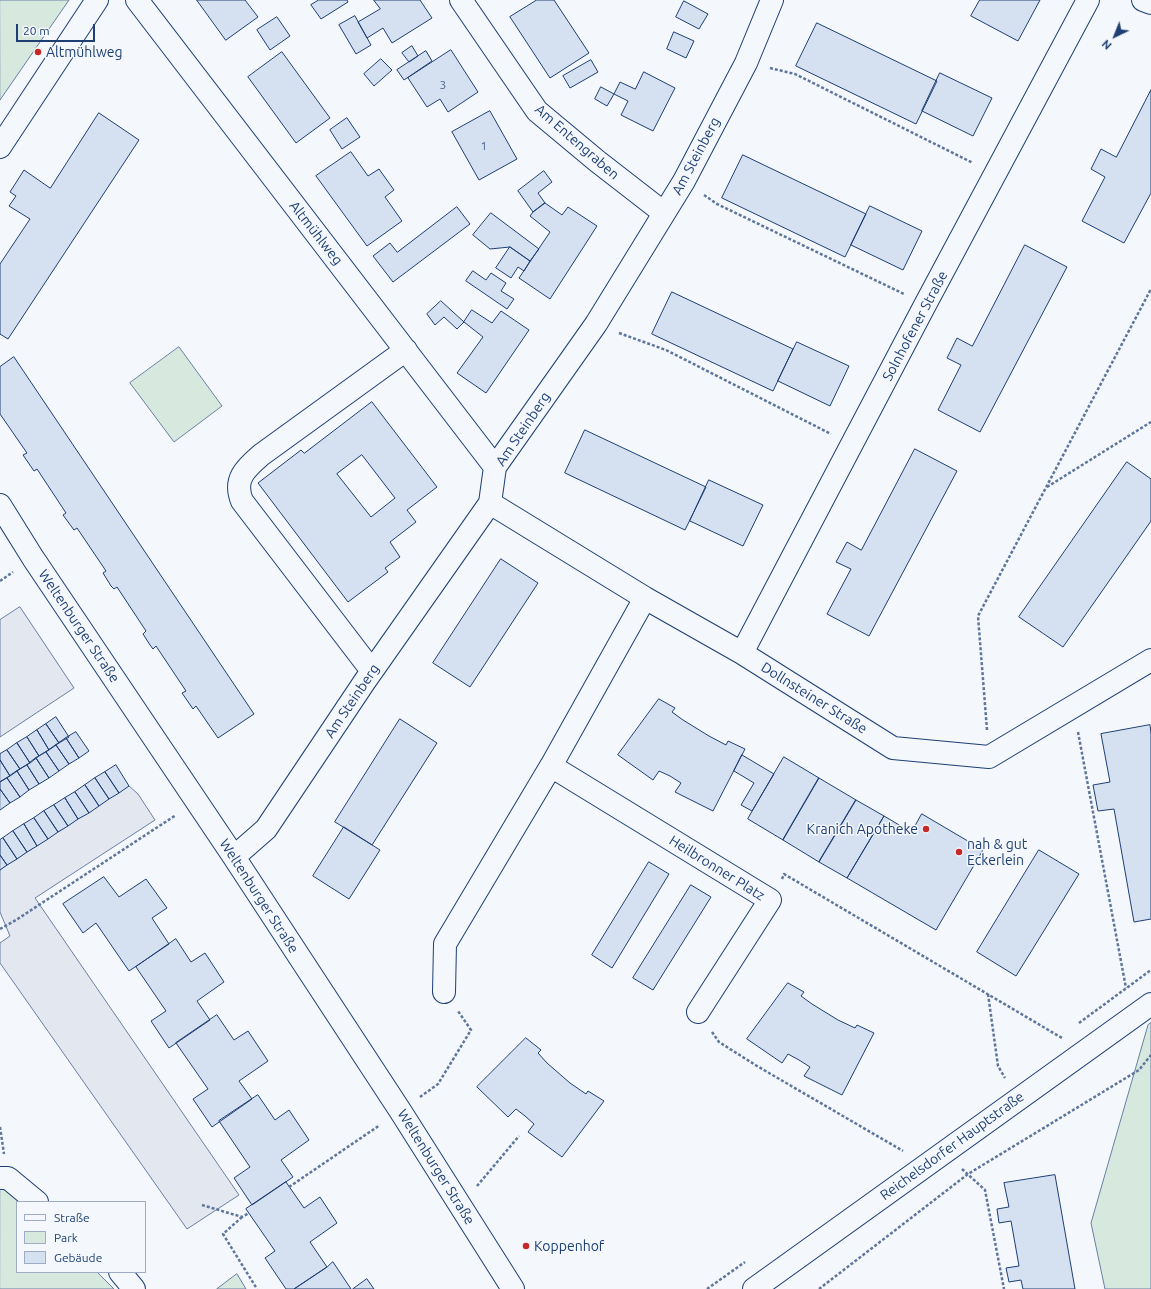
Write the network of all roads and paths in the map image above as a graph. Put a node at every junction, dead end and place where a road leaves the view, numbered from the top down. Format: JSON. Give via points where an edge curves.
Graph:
{"nodes":[{"id":1,"x":97,"y":0,"type":"edge"},
{"id":2,"x":137,"y":0,"type":"edge"},
{"id":3,"x":460,"y":0,"type":"edge"},
{"id":4,"x":772,"y":0,"type":"edge"},
{"id":5,"x":1088,"y":0,"type":"edge"},
{"id":6,"x":1143,"y":0,"type":"edge"},
{"id":7,"x":1151,"y":3,"type":"edge"},
{"id":8,"x":746,"y":63,"type":"junction"},
{"id":9,"x":0,"y":147,"type":"edge"},
{"id":10,"x":995,"y":174,"type":"junction"},
{"id":11,"x":684,"y":181,"type":"junction"},
{"id":12,"x":664,"y":213,"type":"junction"},
{"id":13,"x":1151,"y":289,"type":"edge"},
{"id":14,"x":925,"y":305,"type":"junction"},
{"id":15,"x":596,"y":324,"type":"junction"},
{"id":16,"x":406,"y":350,"type":"junction"},
{"id":17,"x":1151,"y":422,"type":"edge"},
{"id":18,"x":853,"y":445,"type":"junction"},
{"id":19,"x":495,"y":467,"type":"junction"},
{"id":20,"x":1047,"y":487,"type":"junction"},
{"id":21,"x":490,"y":503,"type":"junction"},
{"id":22,"x":0,"y":505,"type":"edge"},
{"id":23,"x":645,"y":598,"type":"junction"},
{"id":24,"x":742,"y":653,"type":"junction"},
{"id":25,"x":1151,"y":660,"type":"edge"},
{"id":26,"x":372,"y":670,"type":"junction"},
{"id":27,"x":1073,"y":708,"type":"junction"},
{"id":28,"x":989,"y":757,"type":"junction"},
{"id":29,"x":551,"y":766,"type":"junction"},
{"id":30,"x":196,"y":801,"type":"junction"},
{"id":31,"x":234,"y":857,"type":"junction"},
{"id":32,"x":770,"y":900,"type":"junction"},
{"id":33,"x":0,"y":929,"type":"edge"},
{"id":34,"x":444,"y":992,"type":"joint"},
{"id":35,"x":988,"y":994,"type":"junction"},
{"id":36,"x":1151,"y":1004,"type":"edge"},
{"id":37,"x":698,"y":1012,"type":"joint"},
{"id":38,"x":1131,"y":1018,"type":"junction"},
{"id":39,"x":1085,"y":1051,"type":"junction"},
{"id":40,"x":1151,"y":1055,"type":"edge"},
{"id":41,"x":1019,"y":1098,"type":"junction"},
{"id":42,"x":401,"y":1112,"type":"junction"},
{"id":43,"x":519,"y":1136,"type":"dead end"},
{"id":44,"x":935,"y":1158,"type":"junction"},
{"id":45,"x":968,"y":1174,"type":"junction"},
{"id":46,"x":0,"y":1178,"type":"edge"},
{"id":47,"x":290,"y":1187,"type":"dead end"},
{"id":48,"x":36,"y":1201,"type":"edge"},
{"id":49,"x":202,"y":1205,"type":"dead end"},
{"id":50,"x":461,"y":1207,"type":"junction"},
{"id":51,"x":250,"y":1213,"type":"dead end"},
{"id":52,"x":242,"y":1217,"type":"junction"},
{"id":53,"x":121,"y":1273,"type":"edge"},
{"id":54,"x":134,"y":1289,"type":"edge"},
{"id":55,"x":257,"y":1289,"type":"edge"},
{"id":56,"x":513,"y":1289,"type":"edge"},
{"id":57,"x":754,"y":1289,"type":"edge"},
{"id":58,"x":819,"y":1289,"type":"edge"},
{"id":59,"x":1004,"y":1289,"type":"edge"}],
"edges":[{"from":1,"to":9,"type":"street"},
{"from":2,"to":16,"type":"street","name":"Altmühlweg"},
{"from":3,"to":12,"type":"street","name":"Am Entengraben","via":[[537,111]]},
{"from":4,"to":8,"type":"street","name":"Am Steinberg"},
{"from":5,"to":10,"type":"street","name":"Solnhofener Straße"},
{"from":6,"to":7,"type":"street"},
{"from":8,"to":10,"type":"path","via":[[795,74]]},
{"from":8,"to":11,"type":"street","name":"Am Steinberg"},
{"from":10,"to":14,"type":"street","name":"Solnhofener Straße"},
{"from":11,"to":12,"type":"street","name":"Am Steinberg"},
{"from":11,"to":14,"type":"path","via":[[717,204]]},
{"from":12,"to":15,"type":"street","name":"Am Steinberg"},
{"from":13,"to":20,"type":"path"},
{"from":14,"to":18,"type":"street","name":"Solnhofener Straße"},
{"from":15,"to":18,"type":"path","via":[[666,350]]},
{"from":15,"to":19,"type":"street","name":"Am Steinberg"},
{"from":16,"to":19,"type":"street","name":"Altmühlweg"},
{"from":16,"to":26,"type":"street","via":[[261,455],[246,468],[238,488],[242,501]]},
{"from":17,"to":20,"type":"path"},
{"from":18,"to":24,"type":"street","name":"Solnhofener Straße"},
{"from":19,"to":21,"type":"street","name":"Am Steinberg"},
{"from":20,"to":28,"type":"path","via":[[978,616]]},
{"from":21,"to":23,"type":"street","name":"Dollnsteiner Straße"},
{"from":21,"to":26,"type":"street","name":"Am Steinberg"},
{"from":22,"to":30,"type":"street","name":"Weltenburger Straße"},
{"from":23,"to":24,"type":"street","name":"Dollnsteiner Straße"},
{"from":23,"to":29,"type":"street"},
{"from":24,"to":28,"type":"street","name":"Dollnsteiner Straße","via":[[893,748]]},
{"from":25,"to":27,"type":"street"},
{"from":26,"to":31,"type":"street","name":"Am Steinberg","via":[[266,829]]},
{"from":27,"to":28,"type":"street"},
{"from":27,"to":38,"type":"path"},
{"from":29,"to":32,"type":"street","name":"Heilbronner Platz"},
{"from":29,"to":34,"type":"street","via":[[445,944]]},
{"from":30,"to":31,"type":"street","name":"Weltenburger Straße"},
{"from":30,"to":33,"type":"path"},
{"from":31,"to":42,"type":"street","name":"Weltenburger Straße"},
{"from":32,"to":35,"type":"path","via":[[784,874]]},
{"from":32,"to":37,"type":"street","name":"Heilbronner Platz"},
{"from":34,"to":42,"type":"path","via":[[471,1030],[438,1084]]},
{"from":35,"to":39,"type":"path"},
{"from":35,"to":41,"type":"path","via":[[998,1066]]},
{"from":36,"to":38,"type":"street","name":"Reichelsdorfer Hauptstraße"},
{"from":37,"to":44,"type":"path","via":[[719,1042],[757,1066]]},
{"from":38,"to":39,"type":"street","name":"Reichelsdorfer Hauptstraße"},
{"from":39,"to":41,"type":"street","name":"Reichelsdorfer Hauptstraße"},
{"from":40,"to":45,"type":"path","via":[[1139,1070]]},
{"from":41,"to":44,"type":"street","name":"Reichelsdorfer Hauptstraße"},
{"from":42,"to":47,"type":"path"},
{"from":42,"to":50,"type":"street","name":"Weltenburger Straße"},
{"from":43,"to":50,"type":"path"},
{"from":44,"to":45,"type":"path"},
{"from":44,"to":57,"type":"street","name":"Reichelsdorfer Hauptstraße"},
{"from":45,"to":58,"type":"path"},
{"from":45,"to":59,"type":"path","via":[[985,1190]]},
{"from":46,"to":48,"type":"street","via":[[8,1178]]},
{"from":49,"to":52,"type":"path"},
{"from":50,"to":56,"type":"street","name":"Weltenburger Straße"},
{"from":51,"to":52,"type":"path"},
{"from":52,"to":55,"type":"path","via":[[222,1234]]},
{"from":53,"to":54,"type":"street"}]}
